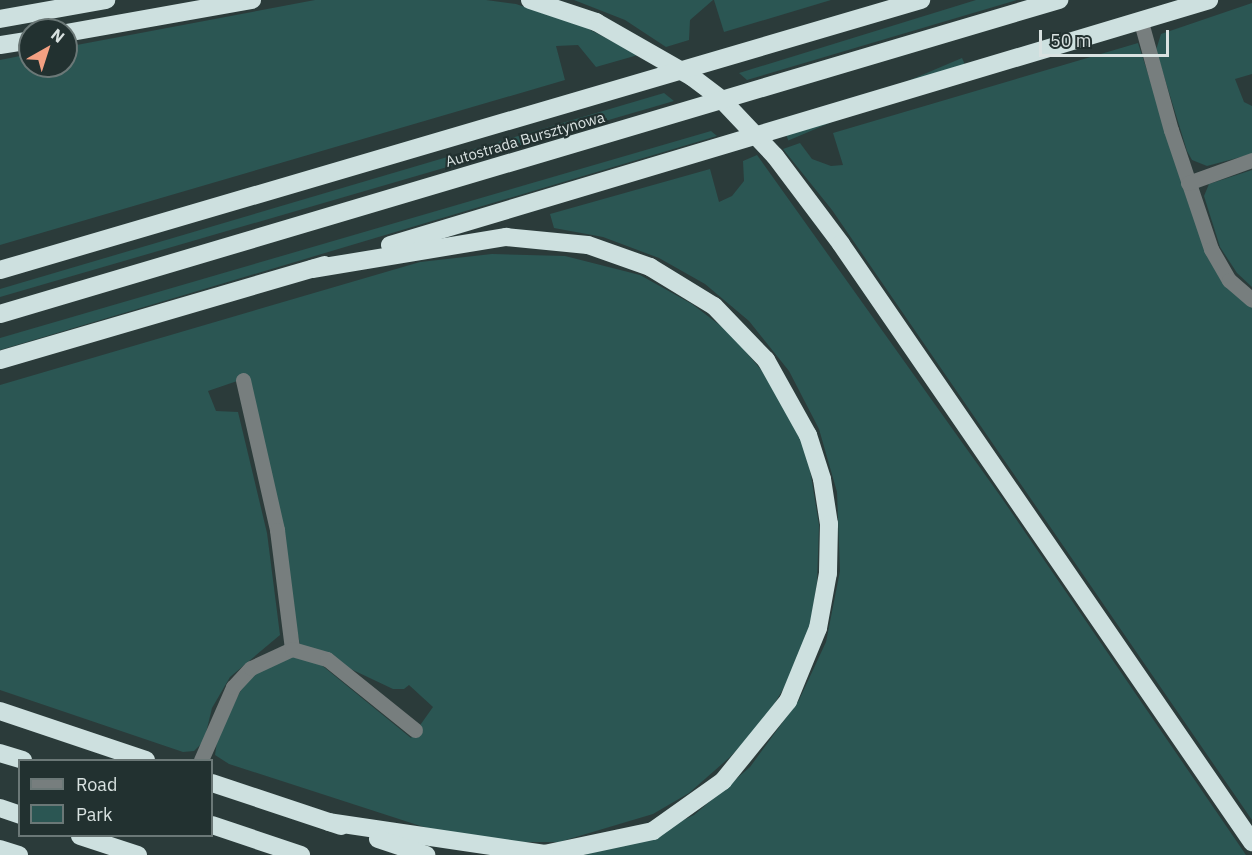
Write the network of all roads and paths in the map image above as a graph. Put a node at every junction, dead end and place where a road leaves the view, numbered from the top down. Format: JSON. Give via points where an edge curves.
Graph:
{"nodes":[{"id":1,"x":106,"y":0,"type":"edge"},
{"id":2,"x":252,"y":0,"type":"edge"},
{"id":3,"x":530,"y":0,"type":"edge"},
{"id":4,"x":921,"y":0,"type":"edge"},
{"id":5,"x":1059,"y":0,"type":"edge"},
{"id":6,"x":1209,"y":0,"type":"edge"},
{"id":7,"x":0,"y":19,"type":"edge"},
{"id":8,"x":1142,"y":22,"type":"junction"},
{"id":9,"x":78,"y":31,"type":"edge"},
{"id":10,"x":18,"y":42,"type":"edge"},
{"id":11,"x":0,"y":45,"type":"edge"},
{"id":12,"x":1252,"y":160,"type":"edge"},
{"id":13,"x":1188,"y":183,"type":"junction"},
{"id":14,"x":312,"y":269,"type":"junction"},
{"id":15,"x":0,"y":270,"type":"edge"},
{"id":16,"x":1252,"y":300,"type":"edge"},
{"id":17,"x":0,"y":314,"type":"edge"},
{"id":18,"x":0,"y":360,"type":"edge"},
{"id":19,"x":243,"y":380,"type":"dead end"},
{"id":20,"x":292,"y":649,"type":"junction"},
{"id":21,"x":0,"y":711,"type":"edge"},
{"id":22,"x":416,"y":730,"type":"dead end"},
{"id":23,"x":0,"y":753,"type":"edge"},
{"id":24,"x":20,"y":759,"type":"edge"},
{"id":25,"x":143,"y":759,"type":"edge"},
{"id":26,"x":201,"y":759,"type":"edge"},
{"id":27,"x":213,"y":783,"type":"edge"},
{"id":28,"x":0,"y":808,"type":"edge"},
{"id":29,"x":18,"y":814,"type":"edge"},
{"id":30,"x":329,"y":822,"type":"junction"},
{"id":31,"x":213,"y":825,"type":"edge"},
{"id":32,"x":83,"y":837,"type":"edge"},
{"id":33,"x":1252,"y":842,"type":"edge"},
{"id":34,"x":0,"y":849,"type":"edge"},
{"id":35,"x":19,"y":855,"type":"edge"},
{"id":36,"x":138,"y":855,"type":"edge"},
{"id":37,"x":301,"y":855,"type":"edge"},
{"id":38,"x":426,"y":855,"type":"edge"}],
"edges":[{"from":1,"to":7,"type":"highway"},
{"from":2,"to":9,"type":"highway"},
{"from":3,"to":33,"type":"highway","via":[[596,22],[692,77],[722,100],[775,156],[841,244]]},
{"from":4,"to":15,"type":"highway","name":"Autostrada Bursztynowa"},
{"from":5,"to":17,"type":"highway","name":"Autostrada Bursztynowa"},
{"from":6,"to":8,"type":"highway"},
{"from":8,"to":13,"type":"lane"},
{"from":8,"to":14,"type":"highway"},
{"from":10,"to":11,"type":"highway"},
{"from":12,"to":13,"type":"lane"},
{"from":13,"to":16,"type":"lane","via":[[1210,249],[1229,280]]},
{"from":14,"to":18,"type":"highway"},
{"from":14,"to":30,"type":"highway","via":[[506,237],[588,245],[632,259],[674,279],[732,321],[783,384],[816,456],[830,547],[818,628],[788,700],[723,781],[653,831],[545,854]]},
{"from":19,"to":20,"type":"lane","via":[[277,530]]},
{"from":20,"to":22,"type":"lane","via":[[327,659]]},
{"from":20,"to":26,"type":"lane","via":[[251,668],[233,687]]},
{"from":21,"to":25,"type":"highway"},
{"from":23,"to":24,"type":"highway"},
{"from":27,"to":30,"type":"highway"},
{"from":28,"to":29,"type":"highway"},
{"from":30,"to":38,"type":"highway"},
{"from":31,"to":37,"type":"highway"},
{"from":32,"to":36,"type":"highway"},
{"from":34,"to":35,"type":"highway"}]}
